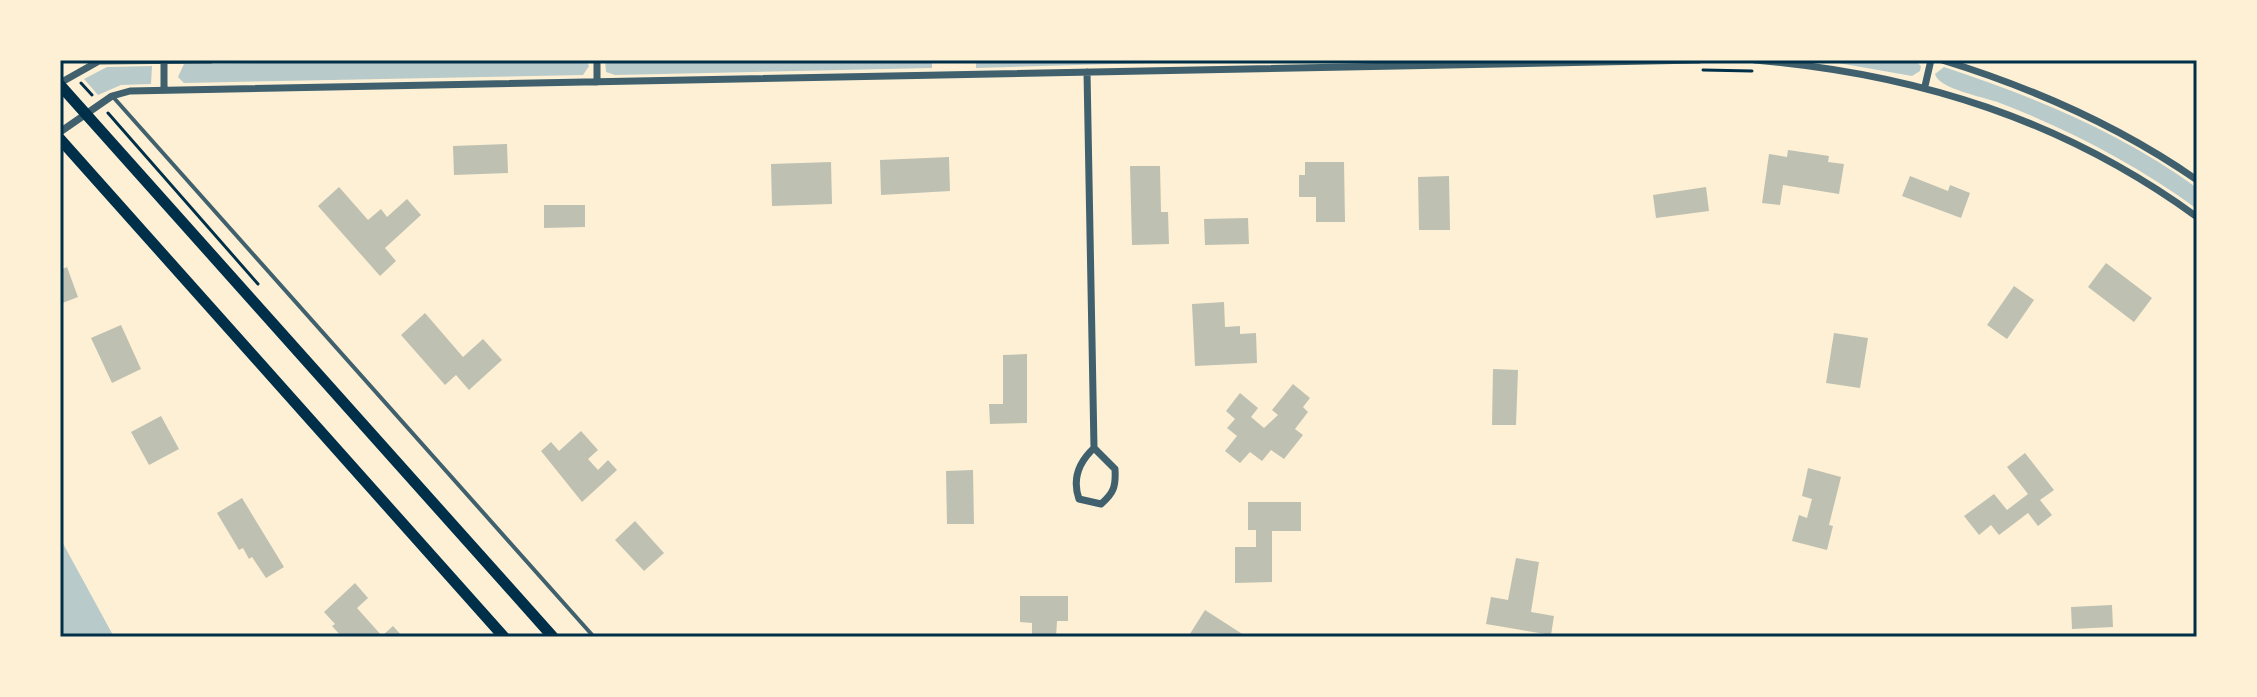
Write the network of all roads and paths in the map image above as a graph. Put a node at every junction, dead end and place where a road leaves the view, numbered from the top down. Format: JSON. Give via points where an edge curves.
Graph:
{"nodes":[{"id":1,"x":211,"y":60,"type":"edge"},
{"id":2,"x":597,"y":60,"type":"edge"},
{"id":3,"x":1699,"y":60,"type":"edge"},
{"id":4,"x":1755,"y":60,"type":"edge"},
{"id":5,"x":1931,"y":60,"type":"edge"},
{"id":6,"x":1942,"y":60,"type":"edge"},
{"id":7,"x":164,"y":61,"type":"edge"},
{"id":8,"x":1270,"y":64,"type":"edge"},
{"id":9,"x":1694,"y":70,"type":"dead end"},
{"id":10,"x":1760,"y":71,"type":"dead end"},
{"id":11,"x":1087,"y":72,"type":"junction"},
{"id":12,"x":597,"y":82,"type":"junction"},
{"id":13,"x":60,"y":84,"type":"edge"},
{"id":14,"x":1925,"y":86,"type":"junction"},
{"id":15,"x":164,"y":89,"type":"junction"},
{"id":16,"x":112,"y":96,"type":"junction"},
{"id":17,"x":88,"y":114,"type":"junction"},
{"id":18,"x":60,"y":132,"type":"edge"},
{"id":19,"x":60,"y":139,"type":"edge"},
{"id":20,"x":2197,"y":180,"type":"edge"},
{"id":21,"x":2197,"y":217,"type":"edge"},
{"id":22,"x":1094,"y":448,"type":"junction"},
{"id":23,"x":504,"y":637,"type":"edge"},
{"id":24,"x":553,"y":637,"type":"edge"},
{"id":25,"x":594,"y":637,"type":"edge"}],
"edges":[{"from":1,"to":7,"type":"street"},
{"from":2,"to":12,"type":"street"},
{"from":3,"to":8,"type":"street"},
{"from":4,"to":14,"type":"street"},
{"from":5,"to":14,"type":"street"},
{"from":6,"to":20,"type":"street","via":[[2074,108]]},
{"from":7,"to":13,"type":"street","via":[[99,61]]},
{"from":7,"to":15,"type":"street"},
{"from":8,"to":11,"type":"street"},
{"from":9,"to":10,"type":"path"},
{"from":11,"to":12,"type":"street"},
{"from":11,"to":22,"type":"street"},
{"from":12,"to":15,"type":"street"},
{"from":13,"to":17,"type":"main road"},
{"from":14,"to":21,"type":"street","via":[[2075,143]]},
{"from":15,"to":16,"type":"street"},
{"from":16,"to":17,"type":"street"},
{"from":16,"to":25,"type":"lane"},
{"from":17,"to":18,"type":"street"},
{"from":17,"to":24,"type":"main road"},
{"from":19,"to":23,"type":"main road"},
{"from":22,"to":22,"type":"street","via":[[1084,457],[1075,488],[1079,499],[1101,504],[1116,484],[1115,469]]}]}
